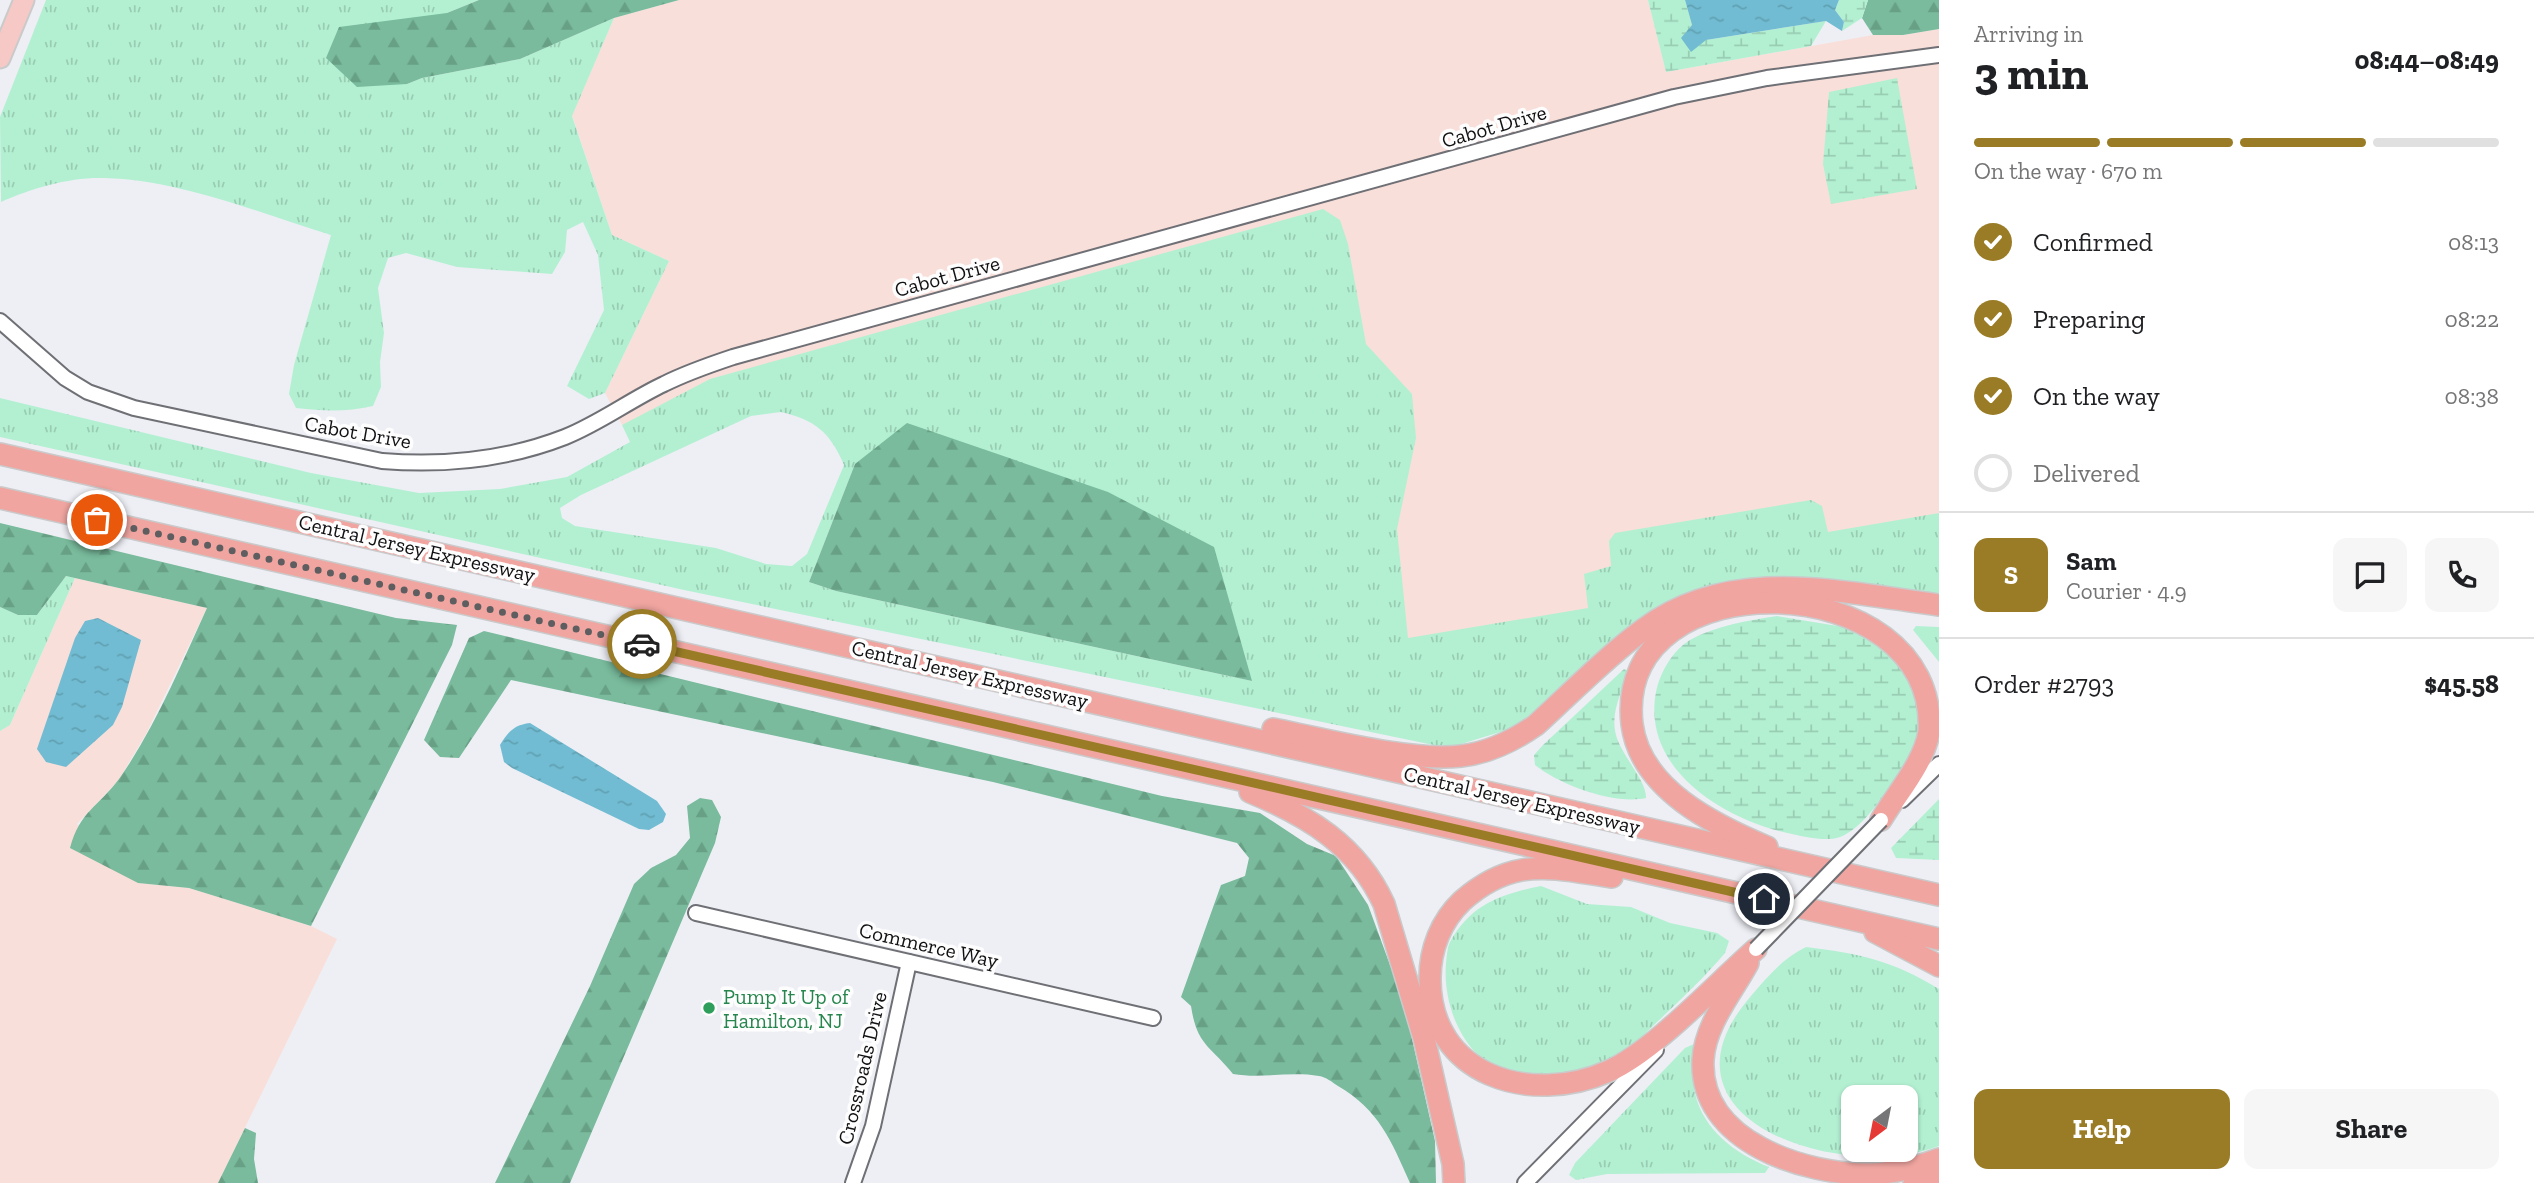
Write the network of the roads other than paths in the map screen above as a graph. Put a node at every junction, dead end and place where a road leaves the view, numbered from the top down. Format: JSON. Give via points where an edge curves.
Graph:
{"nodes":[{"id":1,"x":24,"y":0,"type":"edge"},
{"id":2,"x":1939,"y":55,"type":"edge"},
{"id":3,"x":0,"y":58,"type":"edge"},
{"id":4,"x":0,"y":321,"type":"edge"},
{"id":5,"x":0,"y":454,"type":"edge"},
{"id":6,"x":0,"y":498,"type":"edge"},
{"id":7,"x":1939,"y":605,"type":"edge"},
{"id":8,"x":1008,"y":683,"type":"junction"},
{"id":9,"x":998,"y":724,"type":"junction"},
{"id":10,"x":1939,"y":764,"type":"edge"},
{"id":11,"x":1881,"y":820,"type":"junction"},
{"id":12,"x":1825,"y":869,"type":"junction"},
{"id":13,"x":1935,"y":893,"type":"edge"},
{"id":14,"x":1764,"y":899,"type":"junction"},
{"id":15,"x":696,"y":913,"type":"dead end"},
{"id":16,"x":1848,"y":918,"type":"junction"},
{"id":17,"x":1939,"y":939,"type":"edge"},
{"id":18,"x":1756,"y":949,"type":"junction"},
{"id":19,"x":909,"y":962,"type":"junction"},
{"id":20,"x":1939,"y":967,"type":"edge"},
{"id":21,"x":1153,"y":1018,"type":"dead end"},
{"id":22,"x":1939,"y":1158,"type":"edge"},
{"id":23,"x":1939,"y":1175,"type":"edge"},
{"id":24,"x":853,"y":1183,"type":"edge"},
{"id":25,"x":1454,"y":1183,"type":"edge"},
{"id":26,"x":1525,"y":1183,"type":"edge"},
{"id":27,"x":1914,"y":1183,"type":"edge"}],
"edges":[{"from":1,"to":3,"type":"main road"},
{"from":2,"to":4,"type":"street","name":"Cabot Drive","via":[[1767,78],[1674,97],[733,357],[663,384],[565,437],[472,461],[382,461],[134,408],[88,392],[65,378]]},
{"from":5,"to":8,"type":"highway","name":"Central Jersey Expressway"},
{"from":6,"to":9,"type":"highway","name":"Central Jersey Expressway"},
{"from":7,"to":8,"type":"highway","via":[[1789,586],[1751,587],[1714,595],[1645,628],[1519,737],[1462,756],[1422,756]]},
{"from":8,"to":12,"type":"highway","name":"Central Jersey Expressway"},
{"from":9,"to":14,"type":"highway","name":"Central Jersey Expressway"},
{"from":9,"to":25,"type":"highway","via":[[1246,790],[1302,816],[1349,850],[1384,904],[1424,1038]]},
{"from":10,"to":11,"type":"street"},
{"from":11,"to":12,"type":"highway","via":[[1924,750],[1931,717],[1921,670],[1900,642],[1849,614],[1771,603],[1692,620],[1663,639],[1642,665],[1632,698],[1633,731],[1648,766],[1672,794],[1696,810],[1762,845]]},
{"from":11,"to":18,"type":"street","bridge":true},
{"from":12,"to":13,"type":"highway","name":"Central Jersey Expressway"},
{"from":14,"to":16,"type":"highway","name":"Central Jersey Expressway"},
{"from":14,"to":18,"type":"highway","via":[[1555,869],[1520,870],[1471,892],[1447,919],[1432,952],[1429,988],[1445,1036],[1481,1071],[1520,1084],[1568,1084],[1627,1061]]},
{"from":15,"to":19,"type":"street","name":"Commerce Way"},
{"from":16,"to":17,"type":"highway","name":"Central Jersey Expressway"},
{"from":16,"to":20,"type":"highway"},
{"from":18,"to":22,"type":"highway","via":[[1705,1044],[1708,1093],[1725,1122],[1777,1155],[1828,1171],[1874,1174]]},
{"from":18,"to":26,"type":"street"},
{"from":19,"to":21,"type":"street","name":"Commerce Way"},
{"from":19,"to":24,"type":"street","name":"Crossroads Drive","via":[[873,1126]]},
{"from":23,"to":27,"type":"highway"}]}
